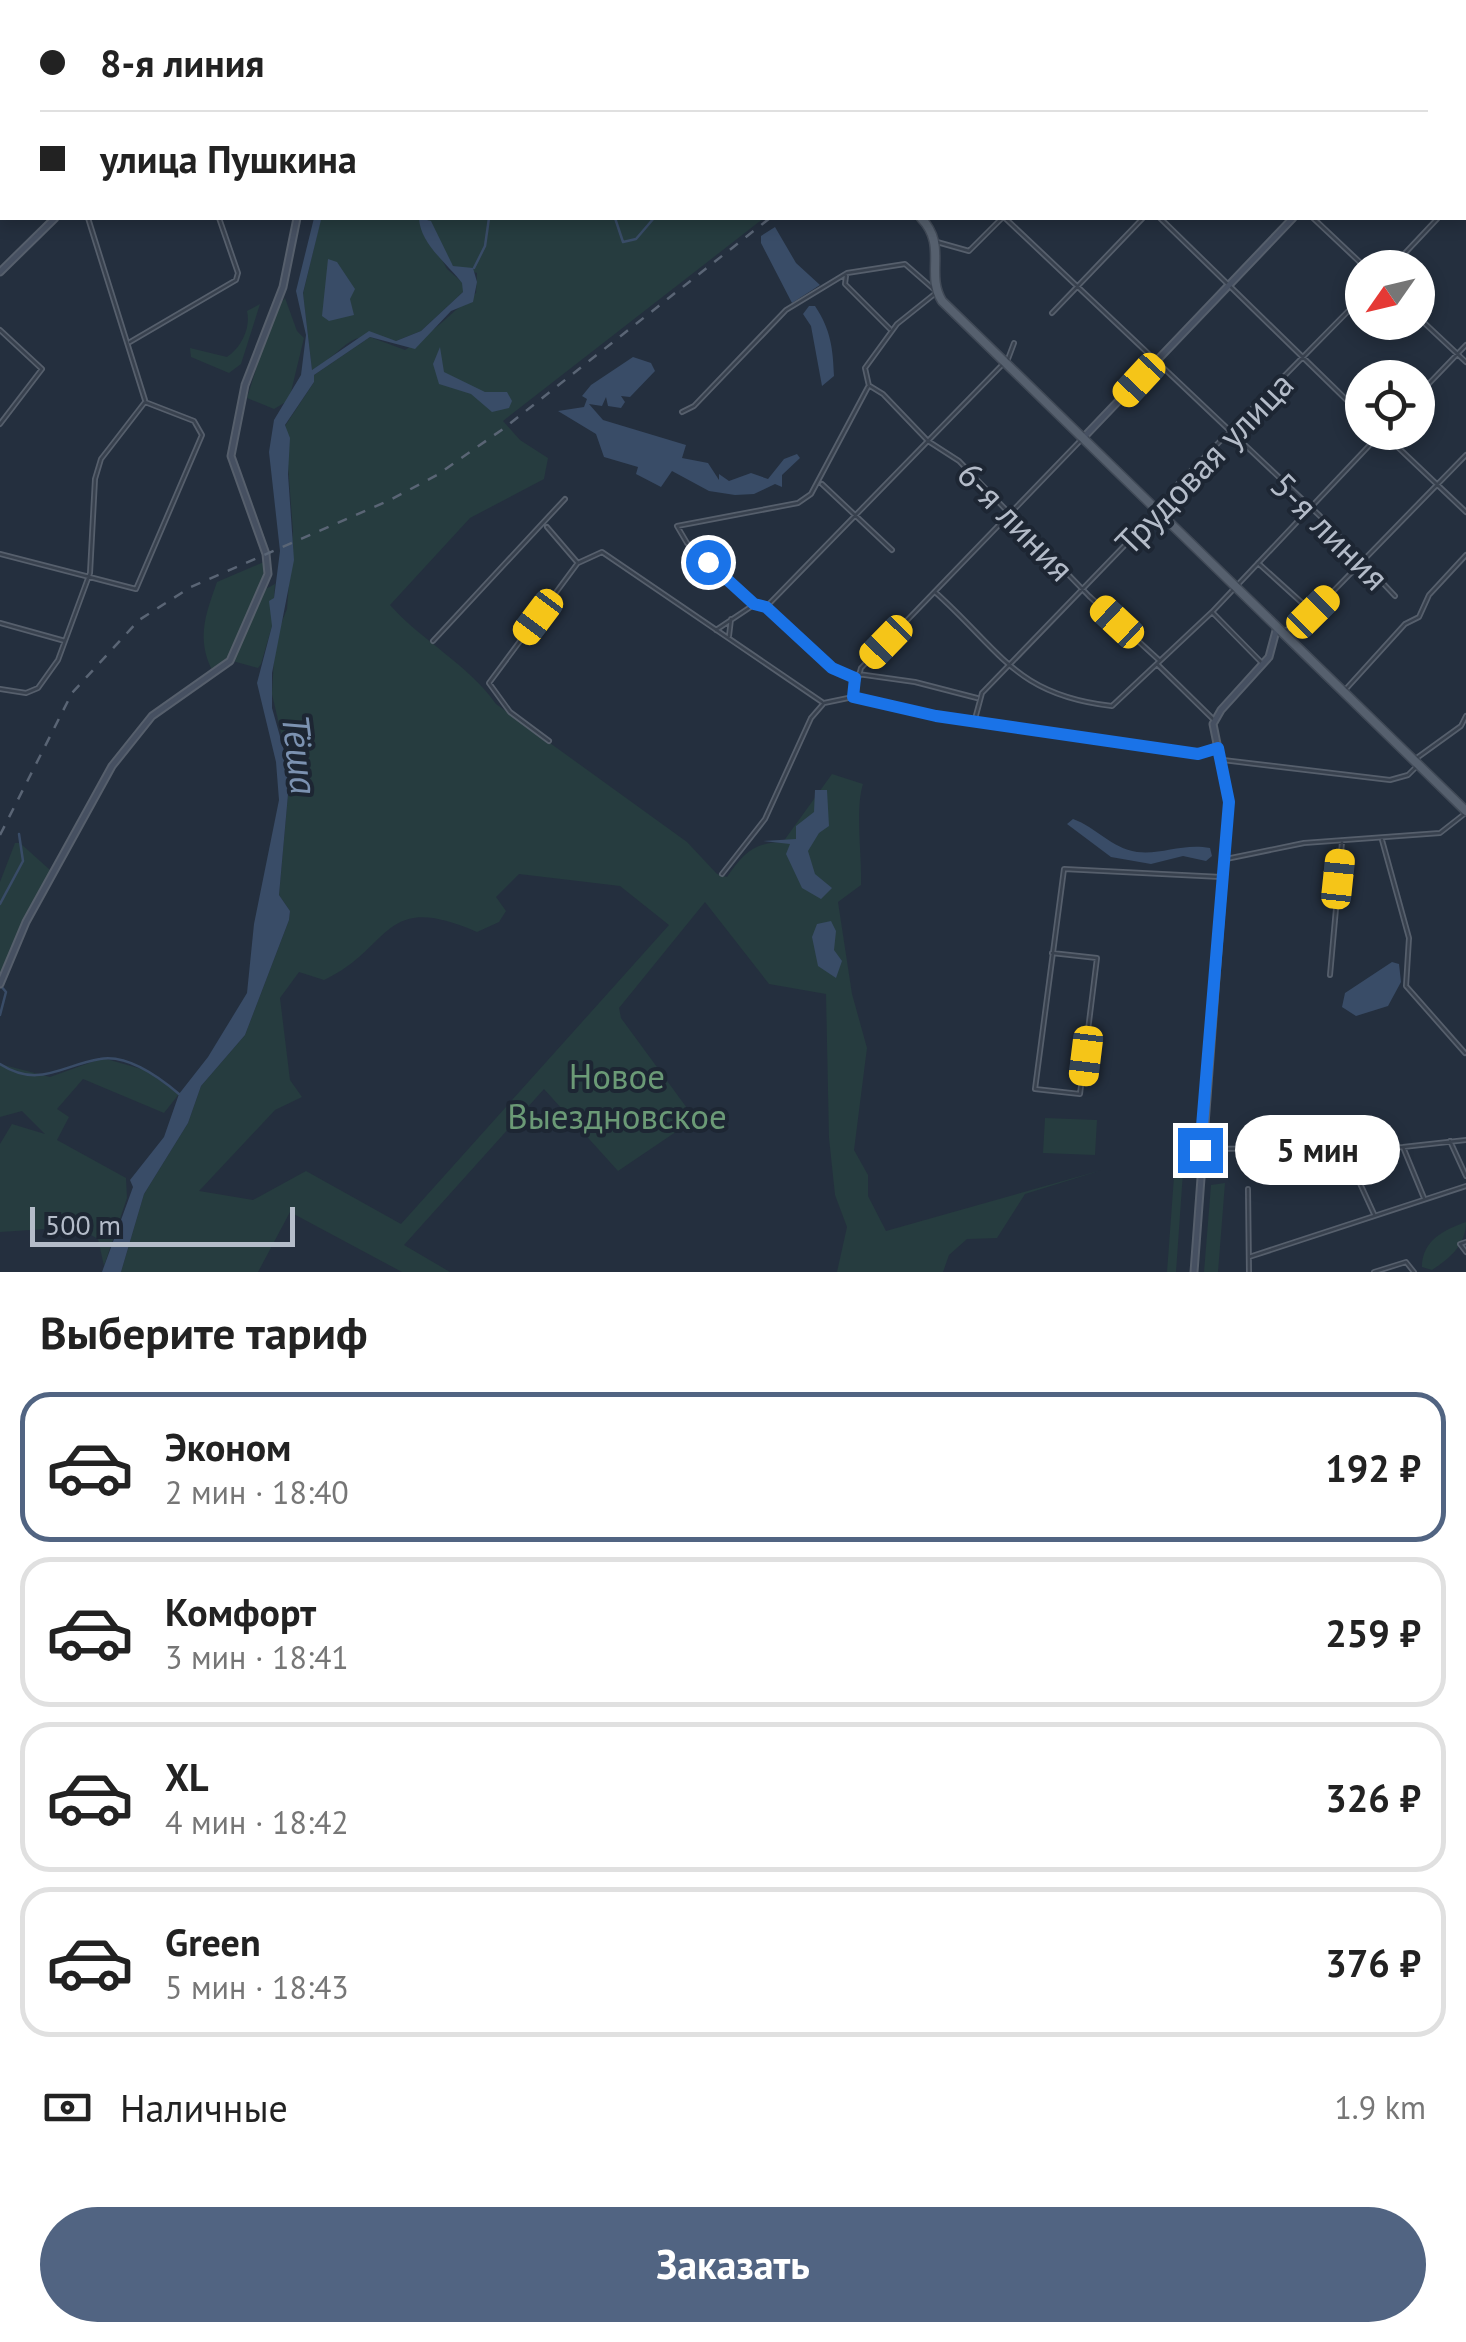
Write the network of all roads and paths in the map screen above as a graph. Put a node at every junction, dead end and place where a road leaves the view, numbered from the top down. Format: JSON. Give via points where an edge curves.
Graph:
{"nodes":[{"id":1,"x":53,"y":220,"type":"edge"},
{"id":2,"x":89,"y":220,"type":"edge"},
{"id":3,"x":220,"y":220,"type":"edge"},
{"id":4,"x":297,"y":220,"type":"edge"},
{"id":5,"x":923,"y":220,"type":"edge"},
{"id":6,"x":1002,"y":220,"type":"edge"},
{"id":7,"x":1006,"y":220,"type":"edge"},
{"id":8,"x":1141,"y":220,"type":"edge"},
{"id":9,"x":1162,"y":220,"type":"edge"},
{"id":10,"x":1291,"y":220,"type":"edge"},
{"id":11,"x":1314,"y":220,"type":"edge"},
{"id":12,"x":1436,"y":220,"type":"edge"},
{"id":13,"x":936,"y":242,"type":"junction"},
{"id":14,"x":1347,"y":250,"type":"edge"},
{"id":15,"x":1408,"y":250,"type":"edge"},
{"id":16,"x":0,"y":259,"type":"edge"},
{"id":17,"x":6,"y":265,"type":"junction"},
{"id":18,"x":0,"y":272,"type":"edge"},
{"id":19,"x":845,"y":275,"type":"junction"},
{"id":20,"x":1077,"y":285,"type":"junction"},
{"id":21,"x":1229,"y":285,"type":"junction"},
{"id":22,"x":937,"y":292,"type":"junction"},
{"id":23,"x":1052,"y":313,"type":"dead end"},
{"id":24,"x":1345,"y":314,"type":"edge"},
{"id":25,"x":0,"y":330,"type":"edge"},
{"id":26,"x":892,"y":331,"type":"junction"},
{"id":27,"x":1435,"y":333,"type":"edge"},
{"id":28,"x":129,"y":342,"type":"junction"},
{"id":29,"x":1014,"y":344,"type":"dead end"},
{"id":30,"x":1466,"y":344,"type":"edge"},
{"id":31,"x":1458,"y":354,"type":"junction"},
{"id":32,"x":1305,"y":357,"type":"junction"},
{"id":33,"x":1156,"y":362,"type":"junction"},
{"id":34,"x":1466,"y":362,"type":"edge"},
{"id":35,"x":1004,"y":363,"type":"junction"},
{"id":36,"x":1435,"y":378,"type":"edge"},
{"id":37,"x":869,"y":386,"type":"junction"},
{"id":38,"x":1345,"y":398,"type":"edge"},
{"id":39,"x":146,"y":402,"type":"junction"},
{"id":40,"x":682,"y":412,"type":"dead end"},
{"id":41,"x":0,"y":424,"type":"edge"},
{"id":42,"x":1232,"y":433,"type":"junction"},
{"id":43,"x":1081,"y":440,"type":"junction"},
{"id":44,"x":928,"y":441,"type":"junction"},
{"id":45,"x":1365,"y":450,"type":"edge"},
{"id":46,"x":1401,"y":450,"type":"edge"},
{"id":47,"x":1466,"y":455,"type":"edge"},
{"id":48,"x":821,"y":482,"type":"junction"},
{"id":49,"x":1438,"y":484,"type":"junction"},
{"id":50,"x":564,"y":499,"type":"dead end"},
{"id":51,"x":1310,"y":507,"type":"junction"},
{"id":52,"x":1158,"y":512,"type":"junction"},
{"id":53,"x":1466,"y":512,"type":"edge"},
{"id":54,"x":1008,"y":514,"type":"junction"},
{"id":55,"x":856,"y":515,"type":"junction"},
{"id":56,"x":544,"y":525,"type":"junction"},
{"id":57,"x":892,"y":550,"type":"dead end"},
{"id":58,"x":0,"y":554,"type":"edge"},
{"id":59,"x":1466,"y":555,"type":"edge"},
{"id":60,"x":1256,"y":562,"type":"junction"},
{"id":61,"x":578,"y":563,"type":"junction"},
{"id":62,"x":1362,"y":563,"type":"junction"},
{"id":63,"x":88,"y":579,"type":"junction"},
{"id":64,"x":1235,"y":587,"type":"junction"},
{"id":65,"x":1082,"y":588,"type":"junction"},
{"id":66,"x":934,"y":592,"type":"junction"},
{"id":67,"x":1396,"y":596,"type":"dead end"},
{"id":68,"x":754,"y":604,"type":"junction"},
{"id":69,"x":766,"y":607,"type":"junction"},
{"id":70,"x":1212,"y":612,"type":"junction"},
{"id":71,"x":1313,"y":612,"type":"junction"},
{"id":72,"x":731,"y":618,"type":"junction"},
{"id":73,"x":0,"y":623,"type":"edge"},
{"id":74,"x":716,"y":630,"type":"junction"},
{"id":75,"x":1280,"y":630,"type":"junction"},
{"id":76,"x":729,"y":639,"type":"junction"},
{"id":77,"x":66,"y":642,"type":"junction"},
{"id":78,"x":432,"y":642,"type":"dead end"},
{"id":79,"x":1159,"y":662,"type":"junction"},
{"id":80,"x":1264,"y":665,"type":"junction"},
{"id":81,"x":1008,"y":666,"type":"junction"},
{"id":82,"x":856,"y":676,"type":"junction"},
{"id":83,"x":0,"y":689,"type":"edge"},
{"id":84,"x":1342,"y":692,"type":"junction"},
{"id":85,"x":853,"y":697,"type":"junction"},
{"id":86,"x":978,"y":699,"type":"junction"},
{"id":87,"x":824,"y":703,"type":"junction"},
{"id":88,"x":1466,"y":716,"type":"edge"},
{"id":89,"x":1214,"y":720,"type":"junction"},
{"id":90,"x":975,"y":722,"type":"junction"},
{"id":91,"x":549,"y":741,"type":"dead end"},
{"id":92,"x":1218,"y":748,"type":"junction"},
{"id":93,"x":1223,"y":760,"type":"junction"},
{"id":94,"x":1416,"y":763,"type":"junction"},
{"id":95,"x":1466,"y":811,"type":"edge"},
{"id":96,"x":1382,"y":838,"type":"junction"},
{"id":97,"x":1342,"y":840,"type":"junction"},
{"id":98,"x":1224,"y":860,"type":"junction"},
{"id":99,"x":722,"y":874,"type":"dead end"},
{"id":100,"x":1223,"y":877,"type":"junction"},
{"id":101,"x":1052,"y":953,"type":"junction"},
{"id":102,"x":1330,"y":975,"type":"dead end"},
{"id":103,"x":0,"y":984,"type":"edge"},
{"id":104,"x":1464,"y":1053,"type":"edge"},
{"id":105,"x":1450,"y":1140,"type":"junction"},
{"id":106,"x":1466,"y":1140,"type":"edge"},
{"id":107,"x":1403,"y":1147,"type":"junction"},
{"id":108,"x":1201,"y":1148,"type":"junction"},
{"id":109,"x":1352,"y":1166,"type":"dead end"},
{"id":110,"x":1466,"y":1176,"type":"edge"},
{"id":111,"x":1466,"y":1186,"type":"edge"},
{"id":112,"x":1248,"y":1189,"type":"dead end"},
{"id":113,"x":1424,"y":1200,"type":"junction"},
{"id":114,"x":1374,"y":1216,"type":"junction"},
{"id":115,"x":1466,"y":1242,"type":"edge"},
{"id":116,"x":1466,"y":1252,"type":"edge"},
{"id":117,"x":1249,"y":1257,"type":"junction"},
{"id":118,"x":1194,"y":1272,"type":"edge"},
{"id":119,"x":1249,"y":1272,"type":"edge"},
{"id":120,"x":1374,"y":1272,"type":"edge"},
{"id":121,"x":1414,"y":1272,"type":"edge"}],
"edges":[{"from":1,"to":17,"type":"street"},
{"from":2,"to":28,"type":"street"},
{"from":3,"to":28,"type":"street","via":[[238,273],[226,287]]},
{"from":4,"to":103,"type":"street","via":[[283,286],[245,384],[231,456],[268,574],[230,661],[152,716],[112,766],[26,922]]},
{"from":5,"to":13,"type":"main road"},
{"from":6,"to":13,"type":"street","via":[[969,251]]},
{"from":7,"to":20,"type":"street","name":"5-я линия"},
{"from":8,"to":20,"type":"street"},
{"from":9,"to":21,"type":"street"},
{"from":10,"to":21,"type":"street"},
{"from":11,"to":14,"type":"street"},
{"from":12,"to":15,"type":"street"},
{"from":13,"to":22,"type":"main road"},
{"from":16,"to":17,"type":"street"},
{"from":17,"to":18,"type":"street"},
{"from":19,"to":22,"type":"street","via":[[905,264]]},
{"from":19,"to":26,"type":"street","via":[[845,284]]},
{"from":19,"to":40,"type":"street","via":[[786,310]]},
{"from":20,"to":23,"type":"street"},
{"from":20,"to":33,"type":"street","name":"5-я линия"},
{"from":21,"to":32,"type":"street"},
{"from":21,"to":33,"type":"street"},
{"from":22,"to":26,"type":"street"},
{"from":22,"to":35,"type":"main road"},
{"from":24,"to":32,"type":"street","name":"Трудовая улица"},
{"from":25,"to":41,"type":"street","via":[[41,373]]},
{"from":26,"to":37,"type":"street","via":[[866,368]]},
{"from":27,"to":31,"type":"street"},
{"from":28,"to":39,"type":"street"},
{"from":29,"to":35,"type":"street"},
{"from":30,"to":31,"type":"street"},
{"from":31,"to":34,"type":"street"},
{"from":31,"to":36,"type":"street"},
{"from":32,"to":38,"type":"street"},
{"from":32,"to":42,"type":"street","name":"Трудовая улица"},
{"from":33,"to":42,"type":"street","name":"5-я линия"},
{"from":33,"to":43,"type":"street"},
{"from":35,"to":43,"type":"main road"},
{"from":35,"to":44,"type":"street"},
{"from":37,"to":44,"type":"street","name":"6-я линия"},
{"from":37,"to":48,"type":"street"},
{"from":39,"to":63,"type":"street","via":[[101,460]]},
{"from":39,"to":63,"type":"street","via":[[199,427],[202,435],[136,589]]},
{"from":42,"to":51,"type":"street","name":"5-я линия"},
{"from":42,"to":52,"type":"street","name":"Трудовая улица"},
{"from":43,"to":52,"type":"main road"},
{"from":43,"to":54,"type":"street"},
{"from":44,"to":54,"type":"street","name":"6-я линия","via":[[959,462]]},
{"from":44,"to":55,"type":"street"},
{"from":45,"to":51,"type":"street"},
{"from":46,"to":49,"type":"street"},
{"from":47,"to":49,"type":"street"},
{"from":48,"to":55,"type":"street"},
{"from":48,"to":68,"type":"street","via":[[798,503],[677,526]]},
{"from":49,"to":53,"type":"street"},
{"from":49,"to":62,"type":"street"},
{"from":50,"to":56,"type":"street"},
{"from":51,"to":60,"type":"street"},
{"from":51,"to":62,"type":"street","name":"5-я линия"},
{"from":52,"to":64,"type":"main road"},
{"from":52,"to":65,"type":"street","name":"Трудовая улица"},
{"from":54,"to":65,"type":"street","name":"6-я линия"},
{"from":54,"to":66,"type":"street"},
{"from":55,"to":57,"type":"street"},
{"from":55,"to":69,"type":"street"},
{"from":56,"to":61,"type":"street"},
{"from":56,"to":78,"type":"street"},
{"from":58,"to":63,"type":"street"},
{"from":59,"to":84,"type":"street","via":[[1429,595],[1419,617]]},
{"from":60,"to":64,"type":"street"},
{"from":60,"to":71,"type":"street"},
{"from":61,"to":74,"type":"street","via":[[602,552]]},
{"from":61,"to":91,"type":"street","via":[[489,683],[510,712]]},
{"from":62,"to":67,"type":"street","name":"5-я линия"},
{"from":62,"to":71,"type":"street"},
{"from":63,"to":77,"type":"street"},
{"from":64,"to":70,"type":"street"},
{"from":64,"to":75,"type":"main road"},
{"from":65,"to":79,"type":"street","name":"6-я линия"},
{"from":65,"to":81,"type":"street","name":"Трудовая улица"},
{"from":66,"to":81,"type":"street"},
{"from":66,"to":82,"type":"street"},
{"from":68,"to":69,"type":"street"},
{"from":68,"to":72,"type":"street"},
{"from":69,"to":82,"type":"street","via":[[832,668]]},
{"from":70,"to":79,"type":"street"},
{"from":70,"to":80,"type":"street"},
{"from":71,"to":75,"type":"street"},
{"from":72,"to":74,"type":"street"},
{"from":72,"to":76,"type":"street"},
{"from":73,"to":77,"type":"street"},
{"from":74,"to":76,"type":"street"},
{"from":75,"to":80,"type":"street"},
{"from":75,"to":84,"type":"main road"},
{"from":76,"to":87,"type":"street"},
{"from":77,"to":83,"type":"street","via":[[38,688],[26,694]]},
{"from":79,"to":81,"type":"street","via":[[1112,706],[1050,694]]},
{"from":79,"to":89,"type":"street","name":"6-я линия"},
{"from":80,"to":89,"type":"street"},
{"from":81,"to":86,"type":"street","name":"Трудовая улица"},
{"from":82,"to":85,"type":"street"},
{"from":82,"to":86,"type":"street","via":[[915,682]]},
{"from":84,"to":94,"type":"main road"},
{"from":85,"to":87,"type":"street"},
{"from":85,"to":90,"type":"street"},
{"from":86,"to":90,"type":"street"},
{"from":87,"to":99,"type":"street","via":[[765,819]]},
{"from":88,"to":94,"type":"street"},
{"from":89,"to":92,"type":"street"},
{"from":90,"to":92,"type":"street","via":[[1198,754]]},
{"from":92,"to":93,"type":"street"},
{"from":93,"to":94,"type":"street","via":[[1390,780],[1408,775]]},
{"from":93,"to":98,"type":"street","via":[[1229,793]]},
{"from":94,"to":95,"type":"main road"},
{"from":95,"to":96,"type":"street","via":[[1444,832]]},
{"from":96,"to":97,"type":"street"},
{"from":96,"to":104,"type":"street","via":[[1409,938],[1410,993]]},
{"from":97,"to":98,"type":"street"},
{"from":97,"to":102,"type":"street"},
{"from":98,"to":100,"type":"street"},
{"from":100,"to":101,"type":"street","via":[[1065,868]]},
{"from":100,"to":108,"type":"street"},
{"from":101,"to":101,"type":"street","via":[[1036,1089],[1080,1094],[1097,958]]},
{"from":105,"to":106,"type":"street"},
{"from":105,"to":107,"type":"street"},
{"from":105,"to":110,"type":"street"},
{"from":107,"to":108,"type":"street"},
{"from":107,"to":113,"type":"street"},
{"from":108,"to":118,"type":"street"},
{"from":109,"to":114,"type":"street"},
{"from":111,"to":113,"type":"street"},
{"from":112,"to":117,"type":"street"},
{"from":113,"to":114,"type":"street"},
{"from":114,"to":117,"type":"street"},
{"from":115,"to":116,"type":"street","via":[[1460,1244]]},
{"from":117,"to":119,"type":"street"},
{"from":120,"to":121,"type":"street","via":[[1406,1262]]}]}
